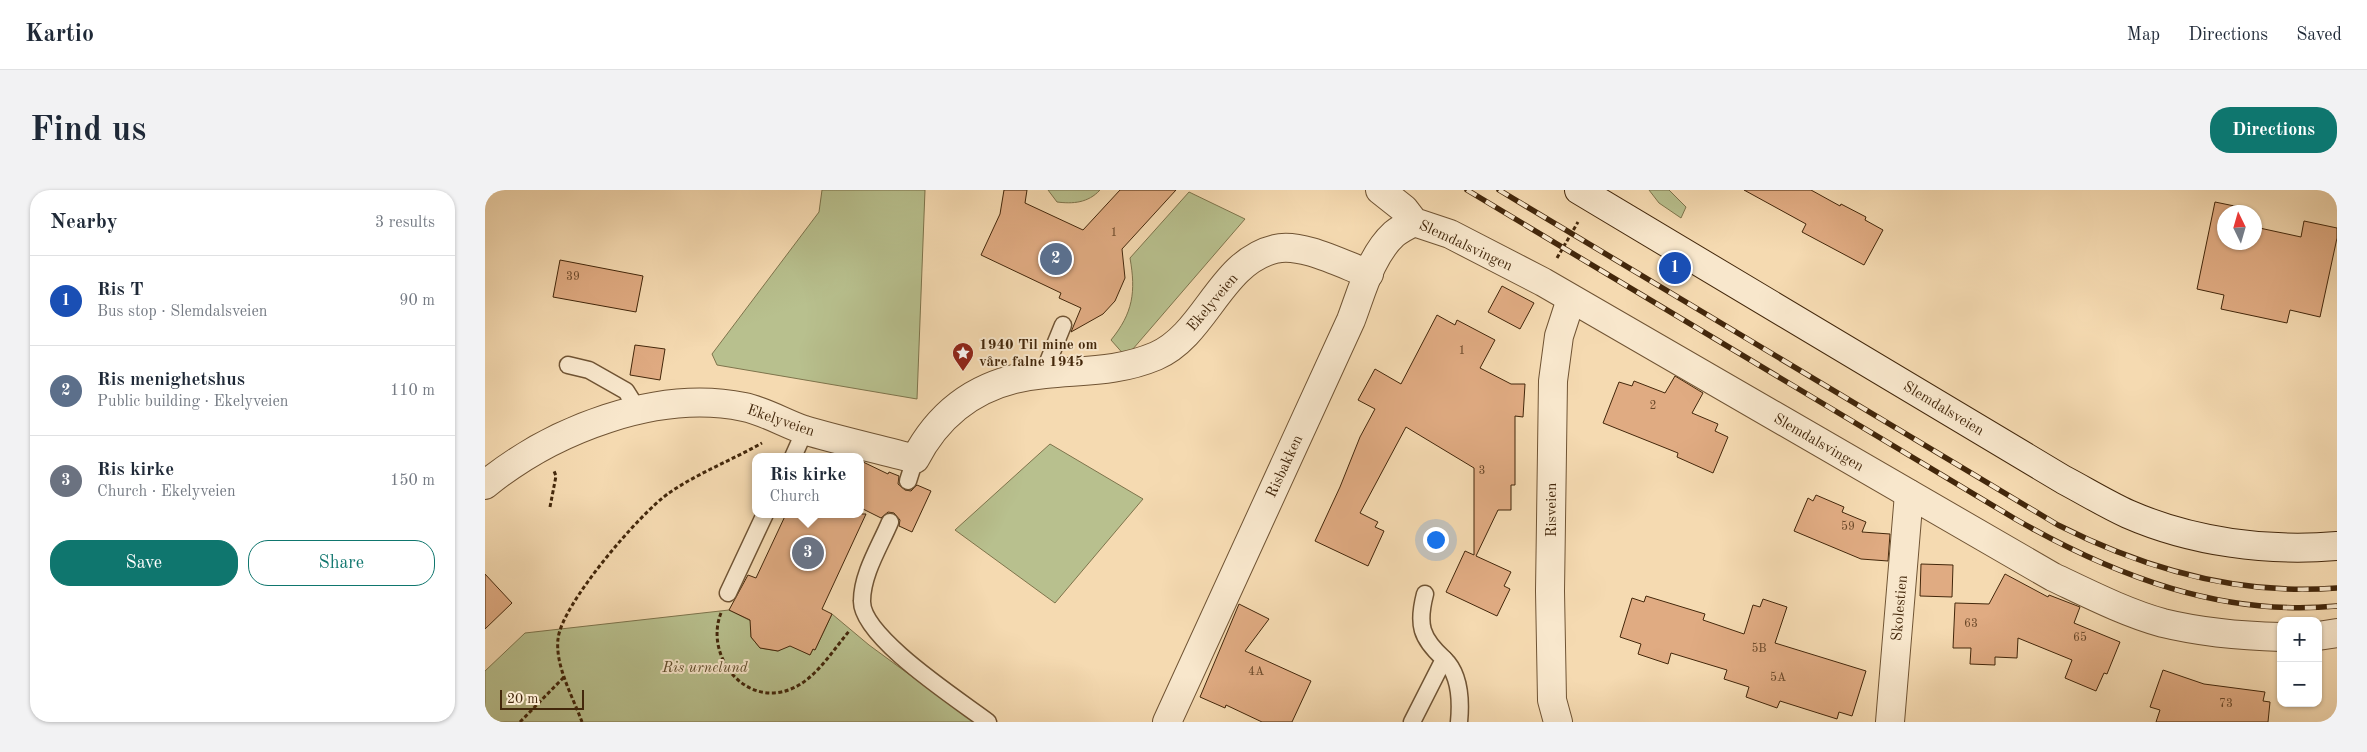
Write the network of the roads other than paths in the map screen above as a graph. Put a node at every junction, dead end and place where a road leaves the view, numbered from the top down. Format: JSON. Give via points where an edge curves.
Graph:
{"nodes":[{"id":1,"x":1380,"y":190,"type":"edge"},
{"id":2,"x":1580,"y":203,"type":"edge"},
{"id":3,"x":1414,"y":222,"type":"junction"},
{"id":4,"x":1369,"y":274,"type":"junction"},
{"id":5,"x":1571,"y":298,"type":"junction"},
{"id":6,"x":1063,"y":325,"type":"dead end"},
{"id":7,"x":568,"y":365,"type":"dead end"},
{"id":8,"x":1043,"y":374,"type":"junction"},
{"id":9,"x":638,"y":410,"type":"junction"},
{"id":10,"x":796,"y":426,"type":"junction"},
{"id":11,"x":793,"y":453,"type":"edge"},
{"id":12,"x":485,"y":485,"type":"edge"},
{"id":13,"x":1909,"y":494,"type":"junction"},
{"id":14,"x":763,"y":518,"type":"edge"},
{"id":15,"x":890,"y":522,"type":"dead end"},
{"id":16,"x":2337,"y":546,"type":"edge"},
{"id":17,"x":729,"y":593,"type":"road end"},
{"id":18,"x":1425,"y":594,"type":"dead end"},
{"id":19,"x":2337,"y":633,"type":"edge"},
{"id":20,"x":2322,"y":635,"type":"edge"},
{"id":21,"x":2277,"y":637,"type":"edge"},
{"id":22,"x":1443,"y":659,"type":"junction"},
{"id":23,"x":988,"y":722,"type":"edge"},
{"id":24,"x":1167,"y":722,"type":"edge"},
{"id":25,"x":1412,"y":722,"type":"edge"},
{"id":26,"x":1459,"y":722,"type":"edge"},
{"id":27,"x":1558,"y":722,"type":"edge"},
{"id":28,"x":1890,"y":722,"type":"edge"}],
"edges":[{"from":1,"to":3,"type":"street","name":"Slemdalsvingen","via":[[1404,209]]},
{"from":2,"to":16,"type":"street","name":"Slemdalsveien","via":[[2129,514],[2193,535],[2234,543]]},
{"from":3,"to":4,"type":"street","name":"Risbakken","via":[[1395,233],[1379,253]]},
{"from":3,"to":5,"type":"street","name":"Slemdalsvingen","via":[[1449,234]]},
{"from":4,"to":8,"type":"street","name":"Ekelyveien","via":[[1302,249],[1271,250],[1242,267],[1193,327],[1167,351],[1107,371]]},
{"from":4,"to":24,"type":"street","name":"Risbakken"},
{"from":5,"to":13,"type":"street","name":"Slemdalsvingen"},
{"from":5,"to":27,"type":"street","name":"Risveien","via":[[1559,336],[1553,381],[1550,591],[1552,700]]},
{"from":6,"to":8,"type":"lane"},
{"from":7,"to":9,"type":"lane","via":[[589,370],[626,390]]},
{"from":8,"to":10,"type":"street","name":"Ekelyveien","via":[[993,386],[961,403],[927,436],[912,470]]},
{"from":9,"to":10,"type":"street","name":"Ekelyveien","via":[[719,404],[745,407]]},
{"from":9,"to":12,"type":"street","name":"Ekelyveien","via":[[603,420],[553,442],[523,457]]},
{"from":10,"to":11,"type":"lane"},
{"from":13,"to":21,"type":"street","name":"Slemdalsvingen","via":[[2016,557],[2091,596],[2161,622],[2233,634]]},
{"from":13,"to":28,"type":"street","name":"Skolestien"},
{"from":14,"to":17,"type":"lane"},
{"from":15,"to":23,"type":"lane","via":[[864,583],[863,614],[893,650]]},
{"from":18,"to":22,"type":"lane","via":[[1420,618],[1422,632],[1427,644]]},
{"from":19,"to":20,"type":"street"},
{"from":22,"to":25,"type":"lane"},
{"from":22,"to":26,"type":"lane","via":[[1457,680]]}]}
